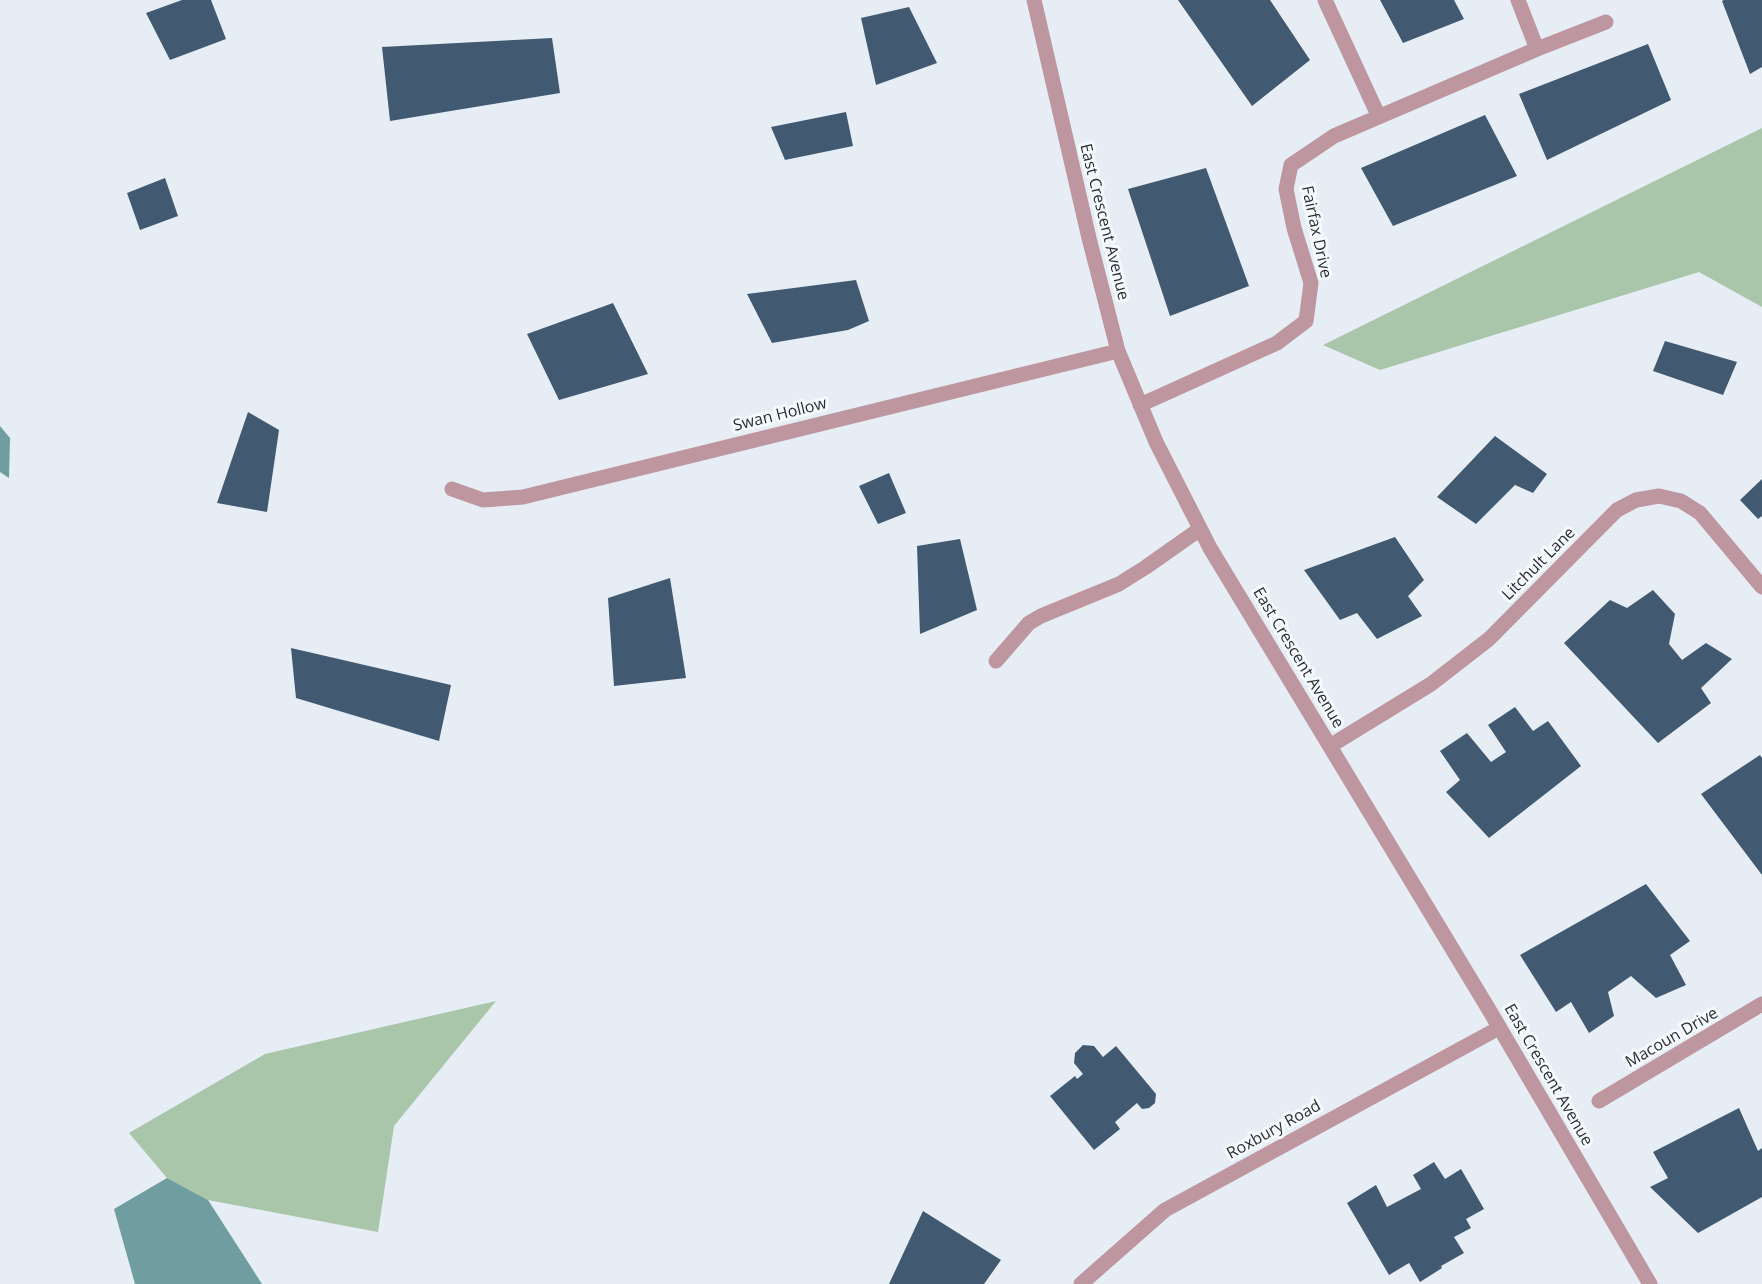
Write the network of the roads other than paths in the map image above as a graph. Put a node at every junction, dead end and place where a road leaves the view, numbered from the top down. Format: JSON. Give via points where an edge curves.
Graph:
{"nodes":[{"id":1,"x":1034,"y":0,"type":"edge"},
{"id":2,"x":1325,"y":0,"type":"edge"},
{"id":3,"x":1518,"y":0,"type":"edge"},
{"id":4,"x":1606,"y":22,"type":"dead end"},
{"id":5,"x":1538,"y":49,"type":"junction"},
{"id":6,"x":1379,"y":117,"type":"junction"},
{"id":7,"x":1118,"y":351,"type":"junction"},
{"id":8,"x":1140,"y":405,"type":"junction"},
{"id":9,"x":452,"y":489,"type":"dead end"},
{"id":10,"x":1200,"y":529,"type":"junction"},
{"id":11,"x":1762,"y":587,"type":"edge"},
{"id":12,"x":996,"y":661,"type":"dead end"},
{"id":13,"x":1330,"y":746,"type":"junction"},
{"id":14,"x":1762,"y":1004,"type":"edge"},
{"id":15,"x":1499,"y":1028,"type":"junction"},
{"id":16,"x":1599,"y":1101,"type":"dead end"},
{"id":17,"x":1082,"y":1284,"type":"edge"},
{"id":18,"x":1650,"y":1284,"type":"edge"}],
"edges":[{"from":1,"to":7,"type":"street","name":"East Crescent Avenue"},
{"from":2,"to":6,"type":"street"},
{"from":3,"to":5,"type":"street"},
{"from":4,"to":5,"type":"street","name":"Fairfax Drive"},
{"from":5,"to":6,"type":"street","name":"Fairfax Drive"},
{"from":6,"to":8,"type":"street","name":"Fairfax Drive","via":[[1334,136],[1291,165],[1286,189],[1311,284],[1306,321],[1277,343]]},
{"from":7,"to":8,"type":"street","name":"East Crescent Avenue"},
{"from":7,"to":9,"type":"street","name":"Swan Hollow","via":[[523,497],[483,500]]},
{"from":8,"to":10,"type":"street","name":"East Crescent Avenue"},
{"from":10,"to":12,"type":"street","via":[[1119,584],[1029,623]]},
{"from":10,"to":13,"type":"street","name":"East Crescent Avenue"},
{"from":11,"to":13,"type":"street","name":"Litchult Lane","via":[[1700,513],[1681,501],[1659,496],[1636,500],[1617,510],[1490,639],[1431,684]]},
{"from":13,"to":15,"type":"street","name":"East Crescent Avenue"},
{"from":14,"to":16,"type":"street","name":"Macoun Drive"},
{"from":15,"to":17,"type":"street","name":"Roxbury Road","via":[[1165,1210]]},
{"from":15,"to":18,"type":"street","name":"East Crescent Avenue"}]}
